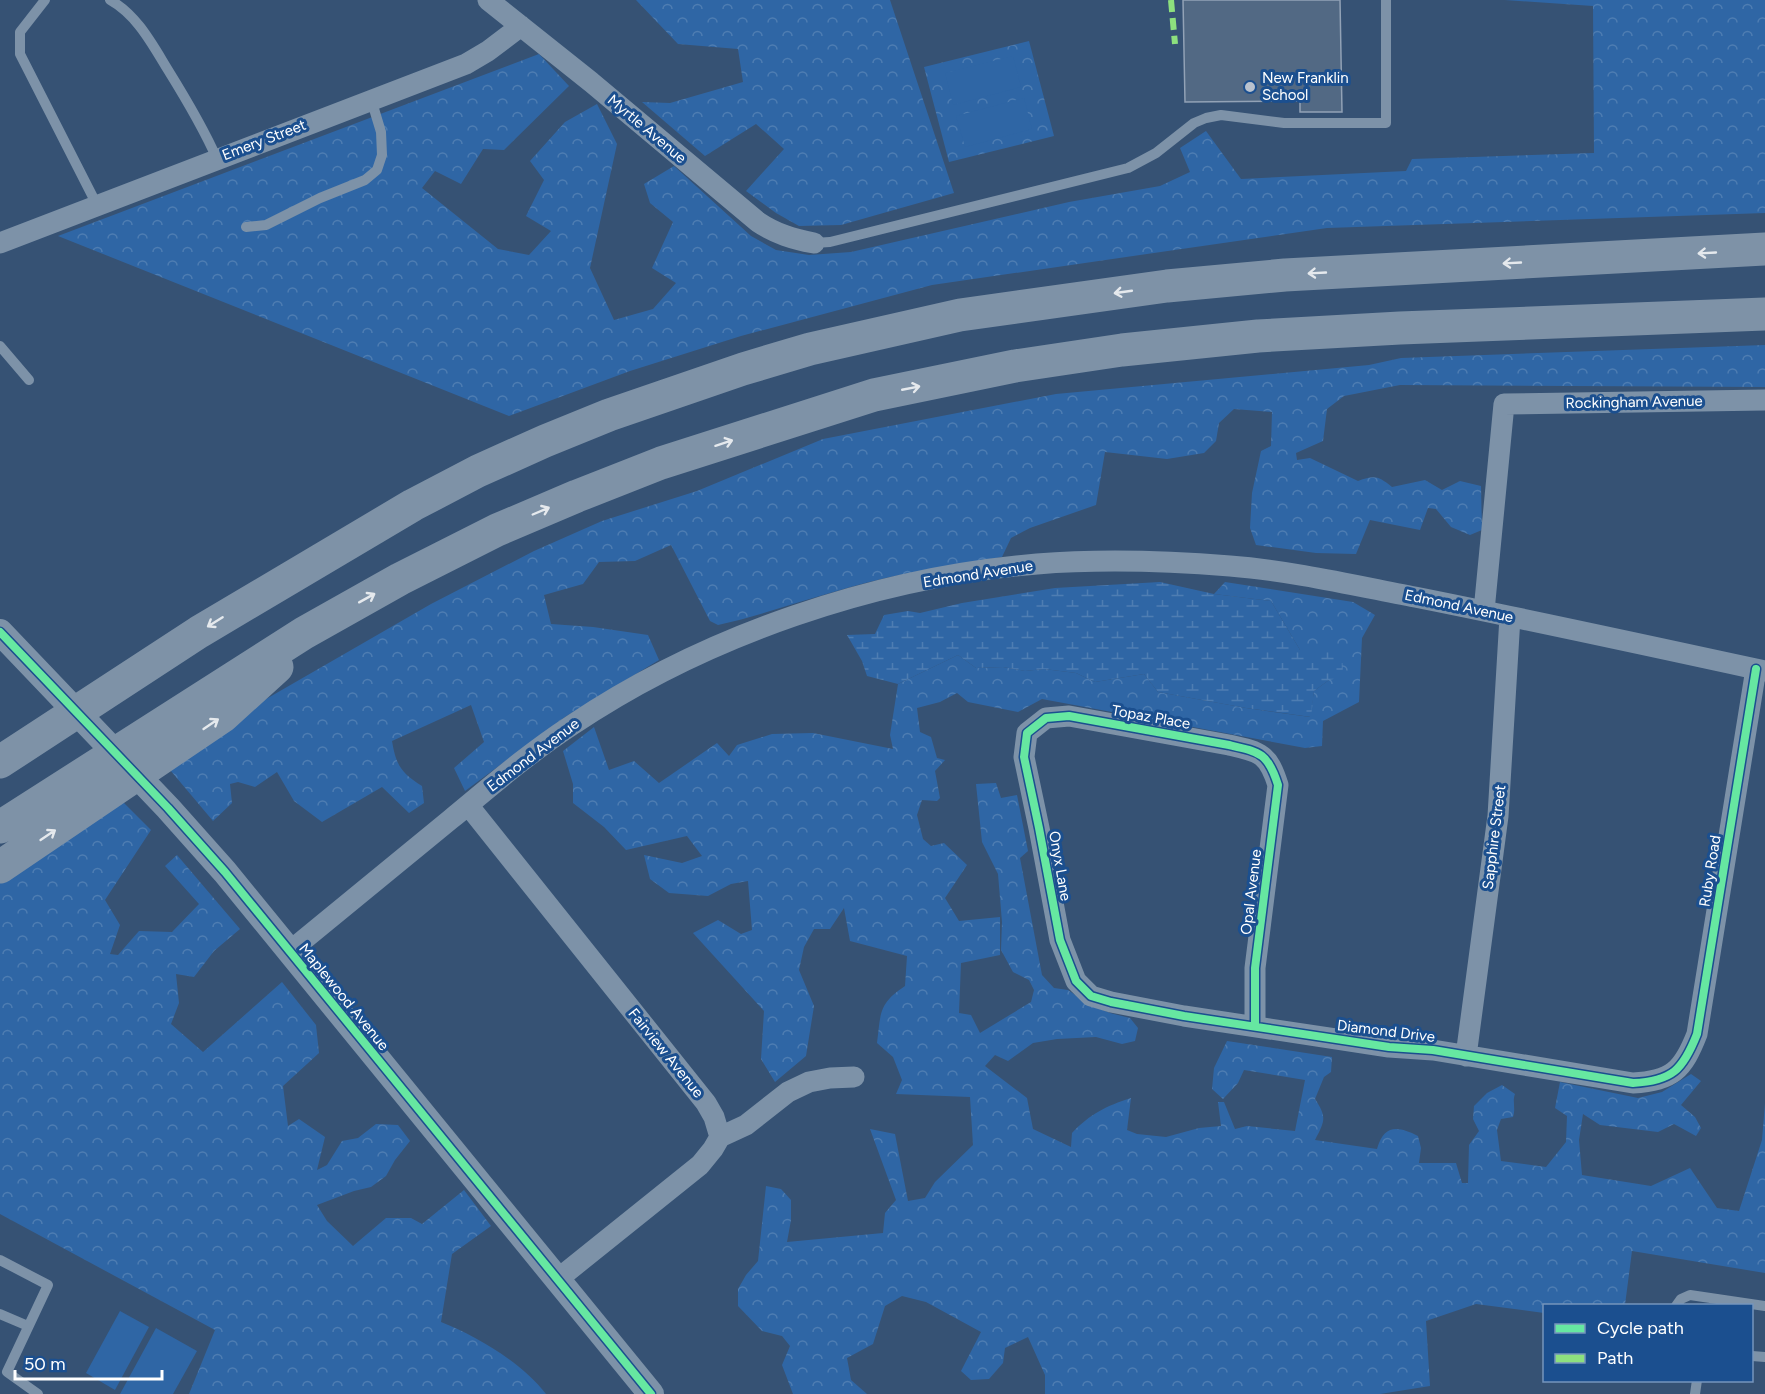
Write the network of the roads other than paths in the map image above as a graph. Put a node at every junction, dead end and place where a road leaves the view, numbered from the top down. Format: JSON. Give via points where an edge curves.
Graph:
{"nodes":[{"id":1,"x":45,"y":0,"type":"edge"},
{"id":2,"x":110,"y":0,"type":"edge"},
{"id":3,"x":488,"y":0,"type":"edge"},
{"id":4,"x":1386,"y":0,"type":"edge"},
{"id":5,"x":521,"y":26,"type":"junction"},
{"id":6,"x":371,"y":99,"type":"junction"},
{"id":7,"x":217,"y":159,"type":"junction"},
{"id":8,"x":97,"y":205,"type":"junction"},
{"id":9,"x":246,"y":227,"type":"dead end"},
{"id":10,"x":0,"y":243,"type":"edge"},
{"id":11,"x":814,"y":243,"type":"joint"},
{"id":12,"x":1765,"y":249,"type":"edge"},
{"id":13,"x":1765,"y":314,"type":"edge"},
{"id":14,"x":0,"y":346,"type":"edge"},
{"id":15,"x":29,"y":380,"type":"dead end"},
{"id":16,"x":1765,"y":400,"type":"edge"},
{"id":17,"x":1484,"y":611,"type":"junction"},
{"id":18,"x":1510,"y":616,"type":"junction"},
{"id":19,"x":0,"y":632,"type":"edge"},
{"id":20,"x":1761,"y":670,"type":"edge"},
{"id":21,"x":47,"y":726,"type":"junction"},
{"id":22,"x":1028,"y":734,"type":"joint"},
{"id":23,"x":0,"y":741,"type":"edge"},
{"id":24,"x":0,"y":762,"type":"edge"},
{"id":25,"x":1271,"y":763,"type":"joint"},
{"id":26,"x":98,"y":783,"type":"junction"},
{"id":27,"x":468,"y":805,"type":"junction"},
{"id":28,"x":0,"y":827,"type":"edge"},
{"id":29,"x":0,"y":867,"type":"edge"},
{"id":30,"x":290,"y":951,"type":"junction"},
{"id":31,"x":1091,"y":996,"type":"joint"},
{"id":32,"x":1255,"y":1026,"type":"junction"},
{"id":33,"x":1466,"y":1056,"type":"junction"},
{"id":34,"x":1675,"y":1072,"type":"joint"},
{"id":35,"x":854,"y":1077,"type":"dead end"},
{"id":36,"x":720,"y":1137,"type":"junction"},
{"id":37,"x":0,"y":1260,"type":"edge"},
{"id":38,"x":558,"y":1279,"type":"junction"},
{"id":39,"x":1677,"y":1304,"type":"edge"},
{"id":40,"x":1751,"y":1304,"type":"edge"},
{"id":41,"x":0,"y":1314,"type":"edge"},
{"id":42,"x":28,"y":1326,"type":"junction"},
{"id":43,"x":4,"y":1370,"type":"edge"},
{"id":44,"x":38,"y":1394,"type":"edge"},
{"id":45,"x":651,"y":1394,"type":"edge"}],
"edges":[{"from":1,"to":8,"type":"lane","via":[[20,32],[20,54]]},
{"from":2,"to":7,"type":"lane","via":[[143,29],[201,123]]},
{"from":3,"to":5,"type":"street","name":"Myrtle Avenue"},
{"from":4,"to":11,"type":"lane","via":[[1386,123],[1206,118],[1128,168]]},
{"from":5,"to":6,"type":"street","name":"Emery Street","via":[[466,64]]},
{"from":5,"to":11,"type":"street","name":"Myrtle Avenue","via":[[758,222],[787,237]]},
{"from":6,"to":7,"type":"street","name":"Emery Street"},
{"from":6,"to":9,"type":"lane","via":[[381,132],[382,154],[377,170],[365,180],[266,225]]},
{"from":7,"to":8,"type":"street","name":"Emery Street"},
{"from":8,"to":10,"type":"street","name":"Emery Street"},
{"from":12,"to":21,"type":"highway","one_way":true,"via":[[1285,274],[1167,286],[960,315],[810,349],[619,411],[478,471],[265,591]]},
{"from":26,"to":13,"type":"highway","one_way":true,"via":[[316,626],[497,530],[661,463],[874,395],[1122,350],[1258,336]]},
{"from":14,"to":15,"type":"lane"},
{"from":16,"to":17,"type":"street","name":"Rockingham Avenue","via":[[1504,404]]},
{"from":17,"to":18,"type":"street","name":"Edmond Avenue"},
{"from":17,"to":27,"type":"street","name":"Edmond Avenue","via":[[1301,574],[1220,565],[1039,564],[934,579],[836,603],[737,637],[695,657],[573,724]]},
{"from":18,"to":20,"type":"street","name":"Edmond Avenue"},
{"from":18,"to":33,"type":"street","name":"Sapphire Street","via":[[1498,816]]},
{"from":19,"to":30,"type":"street","name":"Maplewood Avenue","via":[[181,822]]},
{"from":20,"to":34,"type":"street","name":"Ruby Road","via":[[1697,1034],[1689,1055]]},
{"from":21,"to":23,"type":"highway"},
{"from":21,"to":24,"type":"highway"},
{"from":22,"to":25,"type":"street","name":"Topaz Place","via":[[1046,718],[1069,716],[1240,747]]},
{"from":22,"to":31,"type":"street","name":"Onyx Lane","via":[[1024,757],[1060,940],[1076,981]]},
{"from":25,"to":32,"type":"street","name":"Opal Avenue","via":[[1278,785],[1255,968]]},
{"from":26,"to":28,"type":"highway"},
{"from":29,"to":26,"type":"highway","one_way":true},
{"from":27,"to":30,"type":"street","name":"Edmond Avenue"},
{"from":27,"to":36,"type":"street","name":"Fairview Avenue","via":[[706,1103]]},
{"from":30,"to":38,"type":"street","name":"Maplewood Avenue"},
{"from":31,"to":32,"type":"street","name":"Diamond Drive"},
{"from":32,"to":33,"type":"street","name":"Diamond Drive"},
{"from":33,"to":34,"type":"street","name":"Diamond Drive","via":[[1633,1083],[1656,1082]]},
{"from":35,"to":36,"type":"street","via":[[808,1082],[788,1092],[746,1125]]},
{"from":36,"to":38,"type":"street","via":[[700,1165]]},
{"from":37,"to":42,"type":"lane","via":[[48,1285]]},
{"from":38,"to":45,"type":"street","name":"Maplewood Avenue"},
{"from":39,"to":40,"type":"lane","via":[[1689,1295]]},
{"from":41,"to":42,"type":"lane"},
{"from":42,"to":43,"type":"lane"},
{"from":43,"to":44,"type":"lane"}]}
